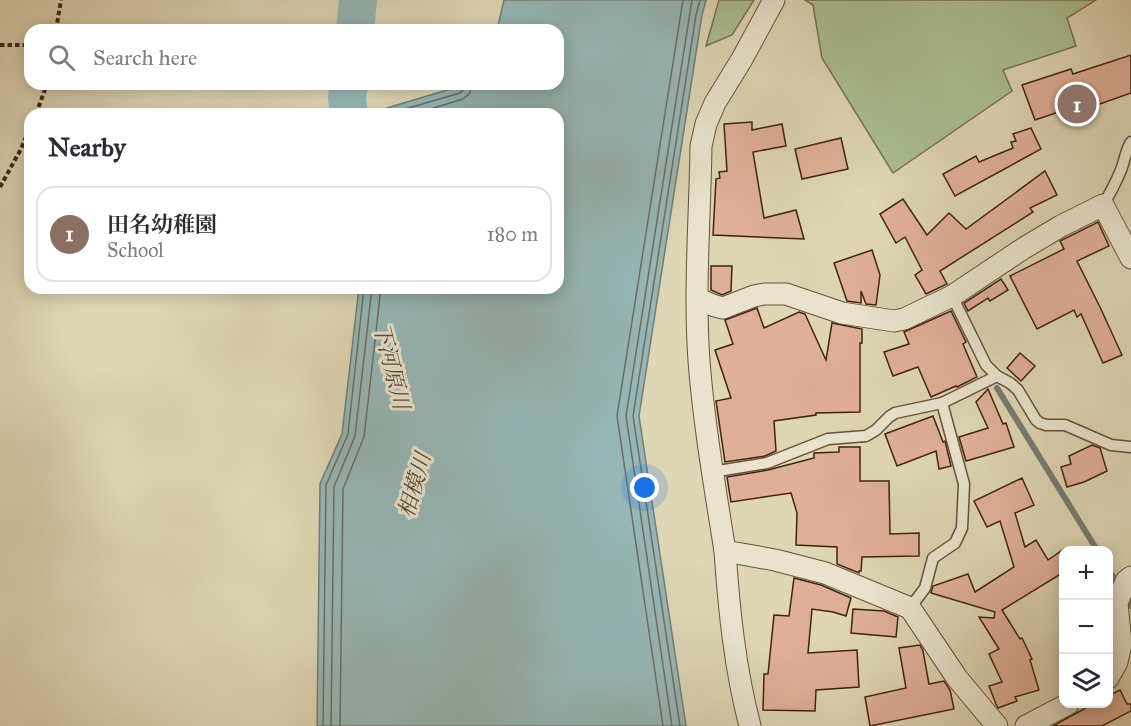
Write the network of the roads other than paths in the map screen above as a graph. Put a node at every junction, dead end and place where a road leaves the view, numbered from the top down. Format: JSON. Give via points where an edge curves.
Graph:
{"nodes":[{"id":1,"x":774,"y":0,"type":"edge"},
{"id":2,"x":1131,"y":142,"type":"edge"},
{"id":3,"x":1103,"y":205,"type":"junction"},
{"id":4,"x":1131,"y":258,"type":"edge"},
{"id":5,"x":952,"y":296,"type":"junction"},
{"id":6,"x":698,"y":299,"type":"junction"},
{"id":7,"x":997,"y":376,"type":"junction"},
{"id":8,"x":942,"y":403,"type":"junction"},
{"id":9,"x":1131,"y":447,"type":"edge"},
{"id":10,"x":712,"y":472,"type":"junction"},
{"id":11,"x":725,"y":551,"type":"junction"},
{"id":12,"x":1128,"y":579,"type":"edge"},
{"id":13,"x":910,"y":608,"type":"junction"},
{"id":14,"x":1113,"y":669,"type":"edge"},
{"id":15,"x":1060,"y":708,"type":"edge"},
{"id":16,"x":750,"y":726,"type":"edge"},
{"id":17,"x":997,"y":726,"type":"edge"},
{"id":18,"x":1026,"y":726,"type":"edge"}],
"edges":[{"from":1,"to":6,"type":"street","via":[[706,124],[701,146]]},
{"from":2,"to":3,"type":"lane"},
{"from":3,"to":4,"type":"street"},
{"from":3,"to":5,"type":"street","via":[[1024,248]]},
{"from":5,"to":6,"type":"street","via":[[894,321],[842,314],[786,294],[754,296],[723,308]]},
{"from":5,"to":7,"type":"lane","via":[[986,365]]},
{"from":6,"to":10,"type":"street","via":[[699,360]]},
{"from":7,"to":8,"type":"lane"},
{"from":7,"to":9,"type":"lane","via":[[1018,390],[1040,423],[1065,425],[1111,445]]},
{"from":8,"to":10,"type":"lane","via":[[896,413],[866,436],[828,439],[766,463]]},
{"from":8,"to":13,"type":"lane","via":[[964,484],[962,528],[955,543],[933,558],[925,588]]},
{"from":10,"to":11,"type":"street"},
{"from":11,"to":13,"type":"street","via":[[825,573]]},
{"from":11,"to":16,"type":"street","via":[[735,655]]},
{"from":12,"to":14,"type":"street","via":[[1117,603],[1121,644]]},
{"from":13,"to":17,"type":"street","via":[[957,678]]},
{"from":15,"to":18,"type":"street"}]}
